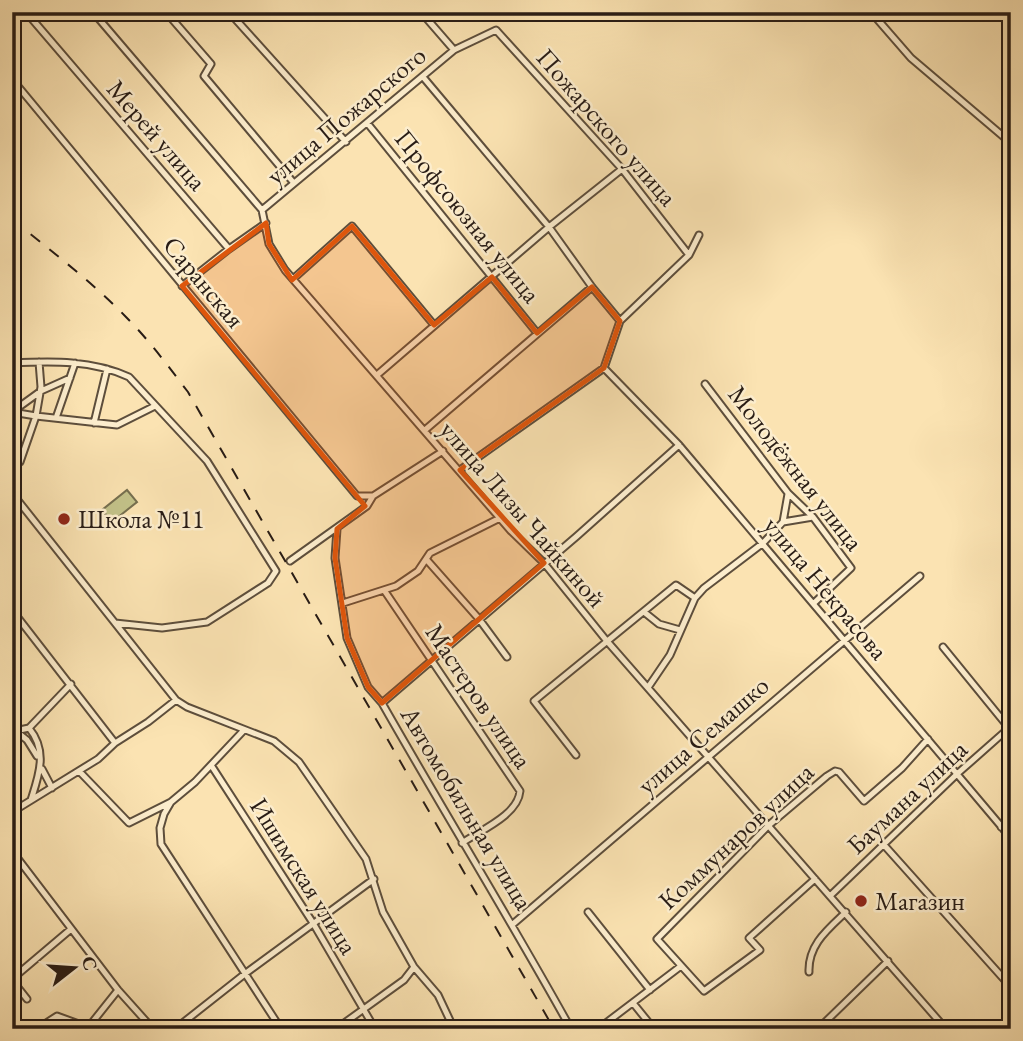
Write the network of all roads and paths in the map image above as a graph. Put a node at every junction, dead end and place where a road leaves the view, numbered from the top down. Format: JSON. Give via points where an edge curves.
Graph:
{"nodes":[{"id":1,"x":18,"y":12,"type":"edge"},
{"id":2,"x":26,"y":12,"type":"edge"},
{"id":3,"x":93,"y":12,"type":"edge"},
{"id":4,"x":166,"y":12,"type":"edge"},
{"id":5,"x":229,"y":12,"type":"edge"},
{"id":6,"x":421,"y":12,"type":"edge"},
{"id":7,"x":870,"y":12,"type":"edge"},
{"id":8,"x":12,"y":17,"type":"edge"},
{"id":9,"x":454,"y":50,"type":"junction"},
{"id":10,"x":423,"y":77,"type":"junction"},
{"id":11,"x":12,"y":79,"type":"edge"},
{"id":12,"x":368,"y":124,"type":"junction"},
{"id":13,"x":346,"y":142,"type":"junction"},
{"id":14,"x":1011,"y":143,"type":"edge"},
{"id":15,"x":621,"y":169,"type":"junction"},
{"id":16,"x":293,"y":183,"type":"junction"},
{"id":17,"x":262,"y":210,"type":"junction"},
{"id":18,"x":266,"y":223,"type":"junction"},
{"id":19,"x":549,"y":227,"type":"junction"},
{"id":20,"x":699,"y":235,"type":"dead end"},
{"id":21,"x":229,"y":249,"type":"junction"},
{"id":22,"x":689,"y":255,"type":"junction"},
{"id":23,"x":492,"y":277,"type":"junction"},
{"id":24,"x":293,"y":279,"type":"junction"},
{"id":25,"x":183,"y":286,"type":"junction"},
{"id":26,"x":592,"y":287,"type":"junction"},
{"id":27,"x":620,"y":321,"type":"junction"},
{"id":28,"x":435,"y":325,"type":"junction"},
{"id":29,"x":537,"y":333,"type":"junction"},
{"id":30,"x":38,"y":362,"type":"junction"},
{"id":31,"x":12,"y":363,"type":"edge"},
{"id":32,"x":75,"y":363,"type":"junction"},
{"id":33,"x":604,"y":368,"type":"junction"},
{"id":34,"x":107,"y":369,"type":"junction"},
{"id":35,"x":377,"y":375,"type":"junction"},
{"id":36,"x":70,"y":378,"type":"junction"},
{"id":37,"x":705,"y":384,"type":"dead end"},
{"id":38,"x":41,"y":391,"type":"junction"},
{"id":39,"x":155,"y":406,"type":"junction"},
{"id":40,"x":12,"y":412,"type":"edge"},
{"id":41,"x":36,"y":415,"type":"junction"},
{"id":42,"x":56,"y":418,"type":"junction"},
{"id":43,"x":94,"y":423,"type":"junction"},
{"id":44,"x":425,"y":430,"type":"junction"},
{"id":45,"x":679,"y":445,"type":"junction"},
{"id":46,"x":443,"y":450,"type":"junction"},
{"id":47,"x":12,"y":466,"type":"edge"},
{"id":48,"x":460,"y":470,"type":"junction"},
{"id":49,"x":12,"y":493,"type":"edge"},
{"id":50,"x":788,"y":493,"type":"junction"},
{"id":51,"x":373,"y":496,"type":"junction"},
{"id":52,"x":813,"y":517,"type":"junction"},
{"id":53,"x":500,"y":518,"type":"junction"},
{"id":54,"x":783,"y":522,"type":"junction"},
{"id":55,"x":337,"y":529,"type":"junction"},
{"id":56,"x":763,"y":543,"type":"junction"},
{"id":57,"x":426,"y":559,"type":"junction"},
{"id":58,"x":290,"y":561,"type":"dead end"},
{"id":59,"x":544,"y":563,"type":"junction"},
{"id":60,"x":920,"y":576,"type":"dead end"},
{"id":61,"x":384,"y":590,"type":"junction"},
{"id":62,"x":695,"y":598,"type":"junction"},
{"id":63,"x":343,"y":603,"type":"junction"},
{"id":64,"x":814,"y":603,"type":"junction"},
{"id":65,"x":12,"y":610,"type":"edge"},
{"id":66,"x":645,"y":612,"type":"junction"},
{"id":67,"x":479,"y":619,"type":"junction"},
{"id":68,"x":115,"y":623,"type":"junction"},
{"id":69,"x":680,"y":630,"type":"junction"},
{"id":70,"x":607,"y":640,"type":"junction"},
{"id":71,"x":844,"y":640,"type":"junction"},
{"id":72,"x":943,"y":647,"type":"dead end"},
{"id":73,"x":508,"y":657,"type":"dead end"},
{"id":74,"x":432,"y":662,"type":"junction"},
{"id":75,"x":71,"y":684,"type":"junction"},
{"id":76,"x":649,"y":686,"type":"junction"},
{"id":77,"x":176,"y":700,"type":"junction"},
{"id":78,"x":382,"y":703,"type":"junction"},
{"id":79,"x":29,"y":728,"type":"junction"},
{"id":80,"x":1009,"y":728,"type":"edge"},
{"id":81,"x":14,"y":730,"type":"edge"},
{"id":82,"x":244,"y":730,"type":"junction"},
{"id":83,"x":928,"y":740,"type":"junction"},
{"id":84,"x":115,"y":743,"type":"junction"},
{"id":85,"x":576,"y":755,"type":"dead end"},
{"id":86,"x":709,"y":756,"type":"junction"},
{"id":87,"x":211,"y":765,"type":"junction"},
{"id":88,"x":42,"y":768,"type":"junction"},
{"id":89,"x":79,"y":771,"type":"junction"},
{"id":90,"x":957,"y":774,"type":"junction"},
{"id":91,"x":52,"y":788,"type":"junction"},
{"id":92,"x":31,"y":800,"type":"junction"},
{"id":93,"x":171,"y":802,"type":"junction"},
{"id":94,"x":12,"y":812,"type":"edge"},
{"id":95,"x":1011,"y":820,"type":"edge"},
{"id":96,"x":769,"y":825,"type":"junction"},
{"id":97,"x":1001,"y":827,"type":"junction"},
{"id":98,"x":1011,"y":838,"type":"edge"},
{"id":99,"x":462,"y":843,"type":"junction"},
{"id":100,"x":884,"y":845,"type":"junction"},
{"id":101,"x":12,"y":851,"type":"edge"},
{"id":102,"x":15,"y":861,"type":"edge"},
{"id":103,"x":816,"y":878,"type":"junction"},
{"id":104,"x":374,"y":879,"type":"junction"},
{"id":105,"x":831,"y":895,"type":"junction"},
{"id":106,"x":588,"y":912,"type":"dead end"},
{"id":107,"x":846,"y":912,"type":"junction"},
{"id":108,"x":313,"y":923,"type":"junction"},
{"id":109,"x":513,"y":924,"type":"junction"},
{"id":110,"x":71,"y":929,"type":"junction"},
{"id":111,"x":888,"y":961,"type":"junction"},
{"id":112,"x":681,"y":966,"type":"junction"},
{"id":113,"x":414,"y":967,"type":"junction"},
{"id":114,"x":809,"y":972,"type":"dead end"},
{"id":115,"x":246,"y":973,"type":"junction"},
{"id":116,"x":12,"y":980,"type":"edge"},
{"id":117,"x":1011,"y":986,"type":"edge"},
{"id":118,"x":118,"y":990,"type":"junction"},
{"id":119,"x":650,"y":990,"type":"junction"},
{"id":120,"x":27,"y":999,"type":"dead end"},
{"id":121,"x":633,"y":1003,"type":"junction"},
{"id":122,"x":363,"y":1008,"type":"junction"},
{"id":123,"x":87,"y":1028,"type":"edge"},
{"id":124,"x":37,"y":1029,"type":"edge"},
{"id":125,"x":153,"y":1029,"type":"edge"},
{"id":126,"x":175,"y":1029,"type":"edge"},
{"id":127,"x":281,"y":1029,"type":"edge"},
{"id":128,"x":336,"y":1029,"type":"edge"},
{"id":129,"x":375,"y":1029,"type":"edge"},
{"id":130,"x":454,"y":1029,"type":"edge"},
{"id":131,"x":571,"y":1029,"type":"edge"},
{"id":132,"x":598,"y":1029,"type":"edge"},
{"id":133,"x":654,"y":1029,"type":"edge"},
{"id":134,"x":818,"y":1029,"type":"edge"},
{"id":135,"x":946,"y":1029,"type":"edge"}],
"edges":[{"from":1,"to":8,"type":"street"},
{"from":2,"to":21,"type":"street","name":"Мерей улица"},
{"from":3,"to":17,"type":"street","name":"улица Лизы Чайкиной"},
{"from":4,"to":16,"type":"street","via":[[211,64],[204,76]]},
{"from":5,"to":13,"type":"street"},
{"from":6,"to":9,"type":"street"},
{"from":7,"to":14,"type":"street","via":[[911,58]]},
{"from":9,"to":10,"type":"street","name":"улица Пожарского"},
{"from":9,"to":15,"type":"street","name":"Пожарского улица","via":[[496,30]]},
{"from":10,"to":12,"type":"street","name":"улица Пожарского"},
{"from":10,"to":19,"type":"street"},
{"from":11,"to":25,"type":"street","name":"Саранская"},
{"from":12,"to":13,"type":"street","name":"улица Пожарского"},
{"from":12,"to":23,"type":"street","name":"Профсоюзная улица"},
{"from":13,"to":16,"type":"street","name":"улица Пожарского"},
{"from":15,"to":19,"type":"street"},
{"from":15,"to":22,"type":"street","name":"Пожарского улица"},
{"from":16,"to":17,"type":"street","name":"улица Пожарского"},
{"from":17,"to":18,"type":"street","name":"улица Лизы Чайкиной"},
{"from":18,"to":21,"type":"street"},
{"from":18,"to":24,"type":"street","name":"улица Лизы Чайкиной","via":[[269,244]]},
{"from":19,"to":23,"type":"street"},
{"from":19,"to":26,"type":"street"},
{"from":20,"to":22,"type":"street"},
{"from":21,"to":25,"type":"street"},
{"from":22,"to":27,"type":"street"},
{"from":23,"to":28,"type":"street"},
{"from":23,"to":29,"type":"street","name":"Профсоюзная улица"},
{"from":24,"to":28,"type":"street","via":[[352,226]]},
{"from":24,"to":35,"type":"street","name":"улица Лизы Чайкиной"},
{"from":25,"to":51,"type":"street","name":"Саранская","via":[[357,496]]},
{"from":26,"to":27,"type":"street"},
{"from":26,"to":29,"type":"street"},
{"from":27,"to":33,"type":"street"},
{"from":28,"to":35,"type":"street"},
{"from":29,"to":44,"type":"street"},
{"from":30,"to":31,"type":"street"},
{"from":30,"to":32,"type":"street"},
{"from":30,"to":38,"type":"street"},
{"from":32,"to":34,"type":"street"},
{"from":32,"to":36,"type":"street"},
{"from":33,"to":45,"type":"street","name":"улица Некрасова"},
{"from":33,"to":48,"type":"street"},
{"from":34,"to":39,"type":"street","via":[[130,377]]},
{"from":34,"to":43,"type":"street"},
{"from":35,"to":44,"type":"street","name":"улица Лизы Чайкиной"},
{"from":36,"to":38,"type":"street"},
{"from":36,"to":42,"type":"street"},
{"from":37,"to":50,"type":"street","name":"Молодёжная улица"},
{"from":38,"to":40,"type":"street"},
{"from":38,"to":41,"type":"street"},
{"from":39,"to":43,"type":"street","via":[[121,424]]},
{"from":39,"to":68,"type":"street","via":[[207,461],[276,571],[268,583],[207,622],[162,628]]},
{"from":40,"to":41,"type":"street"},
{"from":41,"to":42,"type":"street"},
{"from":41,"to":47,"type":"street","via":[[20,461]]},
{"from":42,"to":43,"type":"street"},
{"from":44,"to":46,"type":"street","name":"улица Лизы Чайкиной"},
{"from":45,"to":56,"type":"street","name":"улица Некрасова"},
{"from":45,"to":59,"type":"street"},
{"from":46,"to":48,"type":"street","name":"улица Лизы Чайкиной"},
{"from":46,"to":51,"type":"street"},
{"from":48,"to":53,"type":"street","name":"улица Лизы Чайкиной"},
{"from":49,"to":68,"type":"street","name":"Ишимская улица"},
{"from":50,"to":52,"type":"street","name":"Молодёжная улица"},
{"from":50,"to":54,"type":"street"},
{"from":51,"to":55,"type":"street"},
{"from":52,"to":54,"type":"street"},
{"from":52,"to":64,"type":"street","name":"Молодёжная улица","via":[[851,568]]},
{"from":53,"to":57,"type":"street"},
{"from":53,"to":59,"type":"street","name":"улица Лизы Чайкиной"},
{"from":54,"to":56,"type":"street"},
{"from":55,"to":58,"type":"street"},
{"from":55,"to":63,"type":"street","name":"Автомобильная улица","via":[[335,558]]},
{"from":56,"to":62,"type":"street"},
{"from":56,"to":64,"type":"street","name":"улица Некрасова"},
{"from":57,"to":61,"type":"street","via":[[418,571]]},
{"from":57,"to":67,"type":"street"},
{"from":59,"to":67,"type":"street"},
{"from":59,"to":70,"type":"street","name":"улица Лизы Чайкиной"},
{"from":60,"to":71,"type":"street","name":"улица Семашко"},
{"from":61,"to":63,"type":"street"},
{"from":61,"to":74,"type":"street","name":"Мастеров улица"},
{"from":62,"to":66,"type":"street","via":[[676,585]]},
{"from":62,"to":69,"type":"street"},
{"from":63,"to":78,"type":"street","name":"Автомобильная улица","via":[[347,638],[368,687]]},
{"from":64,"to":71,"type":"street","name":"улица Некрасова"},
{"from":65,"to":75,"type":"street"},
{"from":66,"to":69,"type":"street","via":[[659,624]]},
{"from":66,"to":70,"type":"street"},
{"from":67,"to":73,"type":"street"},
{"from":67,"to":74,"type":"street"},
{"from":68,"to":77,"type":"street","name":"Ишимская улица"},
{"from":69,"to":76,"type":"street"},
{"from":70,"to":76,"type":"street","name":"улица Лизы Чайкиной"},
{"from":70,"to":85,"type":"street","via":[[534,701]]},
{"from":71,"to":83,"type":"street","name":"улица Некрасова"},
{"from":71,"to":86,"type":"street","name":"улица Семашко"},
{"from":72,"to":80,"type":"street"},
{"from":74,"to":78,"type":"street"},
{"from":74,"to":99,"type":"street","name":"Мастеров улица","via":[[520,791],[512,810]]},
{"from":75,"to":79,"type":"street"},
{"from":75,"to":84,"type":"street"},
{"from":76,"to":86,"type":"street","name":"улица Лизы Чайкиной"},
{"from":77,"to":82,"type":"street","name":"Ишимская улица"},
{"from":77,"to":84,"type":"street"},
{"from":78,"to":99,"type":"street","name":"Автомобильная улица"},
{"from":79,"to":81,"type":"street"},
{"from":79,"to":88,"type":"street"},
{"from":80,"to":90,"type":"street","name":"Баумана улица"},
{"from":81,"to":88,"type":"street","via":[[32,747]]},
{"from":82,"to":87,"type":"street"},
{"from":82,"to":104,"type":"street","name":"Ишимская улица","via":[[274,741],[299,762],[354,841]]},
{"from":83,"to":90,"type":"street","name":"улица Некрасова"},
{"from":83,"to":96,"type":"street","name":"Коммунаров улица","via":[[864,801],[835,771]]},
{"from":84,"to":89,"type":"street"},
{"from":86,"to":96,"type":"street","name":"улица Лизы Чайкиной"},
{"from":86,"to":109,"type":"street","name":"улица Семашко"},
{"from":87,"to":93,"type":"street"},
{"from":87,"to":108,"type":"street","name":"Ишимская улица"},
{"from":88,"to":91,"type":"street"},
{"from":88,"to":92,"type":"street"},
{"from":89,"to":91,"type":"street"},
{"from":89,"to":93,"type":"street","via":[[129,823]]},
{"from":90,"to":97,"type":"street","name":"улица Некрасова"},
{"from":90,"to":100,"type":"street","name":"Баумана улица"},
{"from":91,"to":92,"type":"street"},
{"from":92,"to":94,"type":"street"},
{"from":93,"to":115,"type":"street","via":[[160,828],[161,844]]},
{"from":95,"to":97,"type":"street"},
{"from":96,"to":103,"type":"street","name":"улица Лизы Чайкиной"},
{"from":96,"to":112,"type":"street","name":"Коммунаров улица","via":[[657,939]]},
{"from":97,"to":98,"type":"street","name":"улица Некрасова"},
{"from":99,"to":109,"type":"street","name":"Автомобильная улица"},
{"from":100,"to":105,"type":"street","name":"Баумана улица"},
{"from":100,"to":117,"type":"street"},
{"from":101,"to":102,"type":"street"},
{"from":102,"to":110,"type":"street"},
{"from":103,"to":105,"type":"street","name":"улица Лизы Чайкиной"},
{"from":103,"to":112,"type":"street","name":"Коммунаров улица","via":[[749,938],[760,950],[704,991]]},
{"from":104,"to":108,"type":"street"},
{"from":104,"to":113,"type":"street","name":"Ишимская улица","via":[[383,912]]},
{"from":105,"to":107,"type":"street","name":"улица Лизы Чайкиной"},
{"from":106,"to":119,"type":"street"},
{"from":107,"to":111,"type":"street","name":"улица Лизы Чайкиной"},
{"from":107,"to":114,"type":"street","via":[[814,948]]},
{"from":108,"to":115,"type":"street"},
{"from":108,"to":122,"type":"street","name":"Ишимская улица"},
{"from":109,"to":131,"type":"street","name":"Автомобильная улица"},
{"from":110,"to":116,"type":"street"},
{"from":110,"to":118,"type":"street"},
{"from":111,"to":134,"type":"street"},
{"from":111,"to":135,"type":"street","name":"улица Лизы Чайкиной"},
{"from":112,"to":119,"type":"street"},
{"from":113,"to":122,"type":"street","via":[[404,980]]},
{"from":113,"to":130,"type":"street","name":"Ишимская улица","via":[[438,995]]},
{"from":115,"to":126,"type":"street"},
{"from":115,"to":127,"type":"street"},
{"from":116,"to":120,"type":"street"},
{"from":118,"to":123,"type":"street"},
{"from":118,"to":125,"type":"street"},
{"from":119,"to":121,"type":"street"},
{"from":121,"to":132,"type":"street"},
{"from":121,"to":133,"type":"street"},
{"from":122,"to":128,"type":"street"},
{"from":122,"to":129,"type":"street","name":"Ишимская улица"},
{"from":123,"to":124,"type":"street","via":[[57,1016]]}]}
